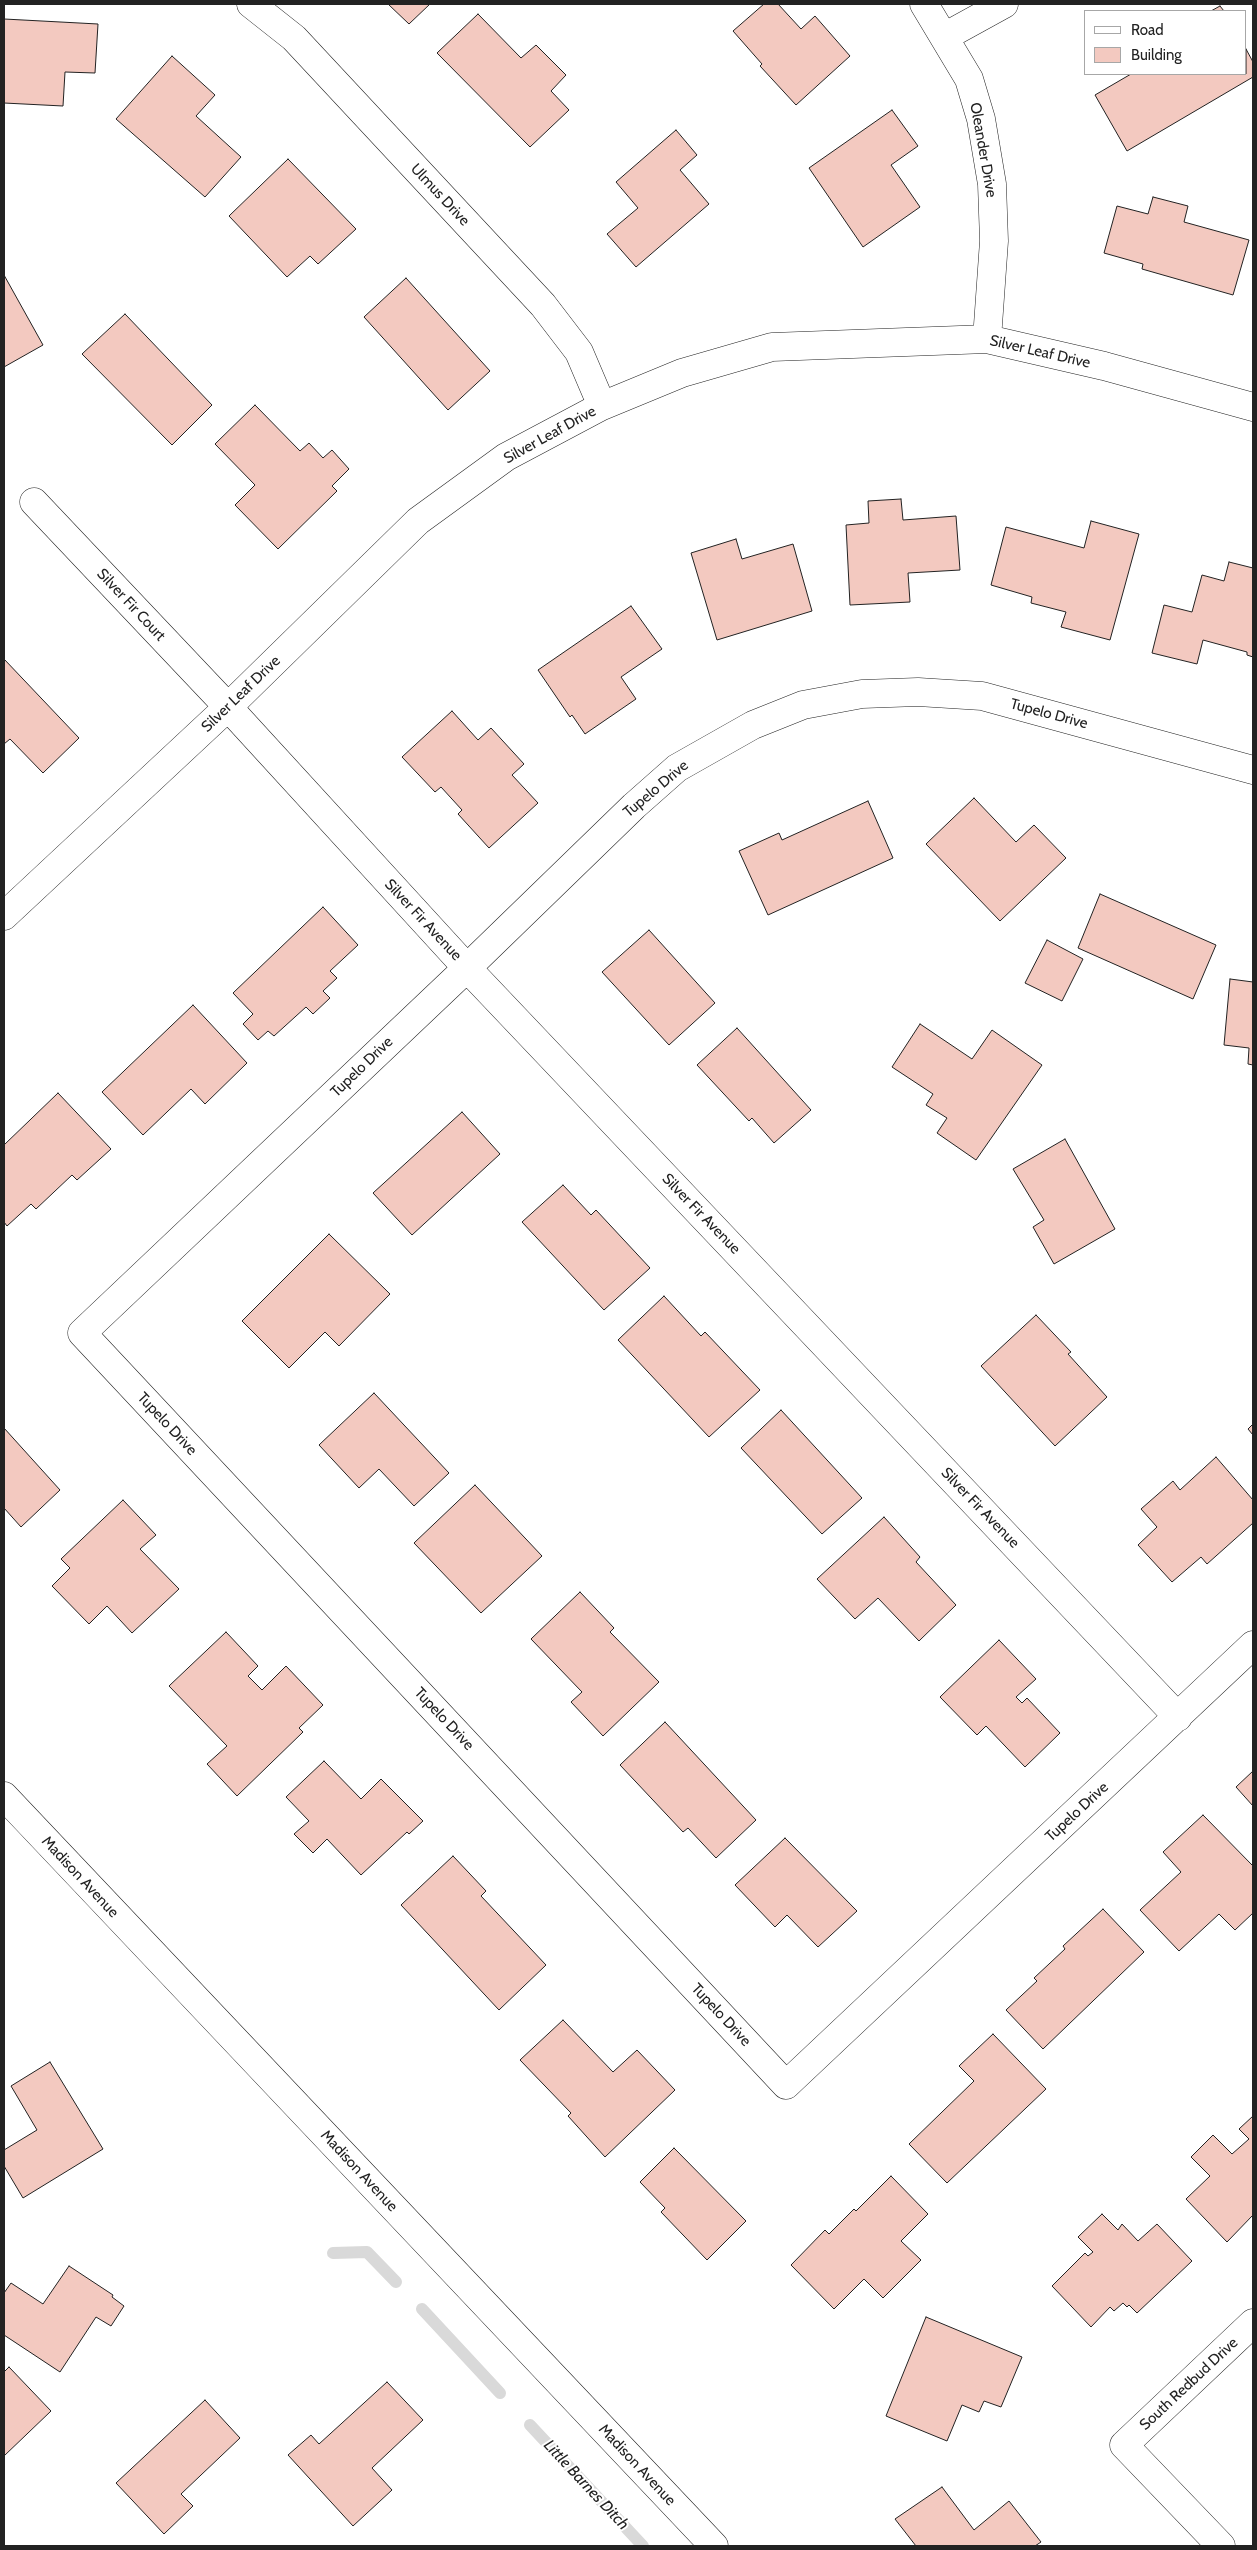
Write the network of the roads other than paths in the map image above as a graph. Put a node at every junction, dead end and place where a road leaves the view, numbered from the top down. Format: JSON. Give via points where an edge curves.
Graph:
{"nodes":[{"id":1,"x":251,"y":4,"type":"edge"},
{"id":2,"x":924,"y":4,"type":"edge"},
{"id":3,"x":1004,"y":4,"type":"edge"},
{"id":4,"x":944,"y":37,"type":"junction"},
{"id":5,"x":987,"y":339,"type":"junction"},
{"id":6,"x":602,"y":406,"type":"junction"},
{"id":7,"x":1253,"y":407,"type":"edge"},
{"id":8,"x":34,"y":502,"type":"dead end"},
{"id":9,"x":228,"y":707,"type":"junction"},
{"id":10,"x":1253,"y":770,"type":"edge"},
{"id":11,"x":4,"y":916,"type":"edge"},
{"id":12,"x":467,"y":968,"type":"junction"},
{"id":13,"x":1253,"y":1645,"type":"edge"},
{"id":14,"x":1178,"y":1717,"type":"junction"},
{"id":15,"x":4,"y":1796,"type":"edge"},
{"id":16,"x":1253,"y":2323,"type":"edge"},
{"id":17,"x":714,"y":2546,"type":"edge"},
{"id":18,"x":1221,"y":2546,"type":"edge"}],
"edges":[{"from":1,"to":6,"type":"street","name":"Ulmus Drive","via":[[294,38],[543,305],[579,352]]},
{"from":2,"to":4,"type":"street","name":"Oleander Drive"},
{"from":3,"to":4,"type":"street"},
{"from":4,"to":5,"type":"street","name":"Oleander Drive","via":[[969,79],[981,119],[992,184],[994,241]]},
{"from":5,"to":6,"type":"street","name":"Silver Leaf Drive","via":[[772,347],[682,373]]},
{"from":5,"to":7,"type":"street","name":"Silver Leaf Drive","via":[[1104,366]]},
{"from":6,"to":9,"type":"street","name":"Silver Leaf Drive","via":[[506,457],[418,522]]},
{"from":8,"to":9,"type":"street","name":"Silver Fir Court"},
{"from":9,"to":11,"type":"street","name":"Silver Leaf Drive"},
{"from":9,"to":12,"type":"street","name":"Silver Fir Avenue"},
{"from":10,"to":12,"type":"street","name":"Tupelo Drive","via":[[982,696],[918,692],[862,694],[803,705],[754,725],[677,768]]},
{"from":12,"to":14,"type":"street","name":"Silver Fir Avenue"},
{"from":12,"to":14,"type":"street","name":"Tupelo Drive","via":[[82,1333],[786,2085]]},
{"from":13,"to":14,"type":"street","name":"Tupelo Drive"},
{"from":15,"to":17,"type":"street","name":"Madison Avenue"},
{"from":16,"to":18,"type":"street","name":"South Redbud Drive","via":[[1124,2445]]}]}
